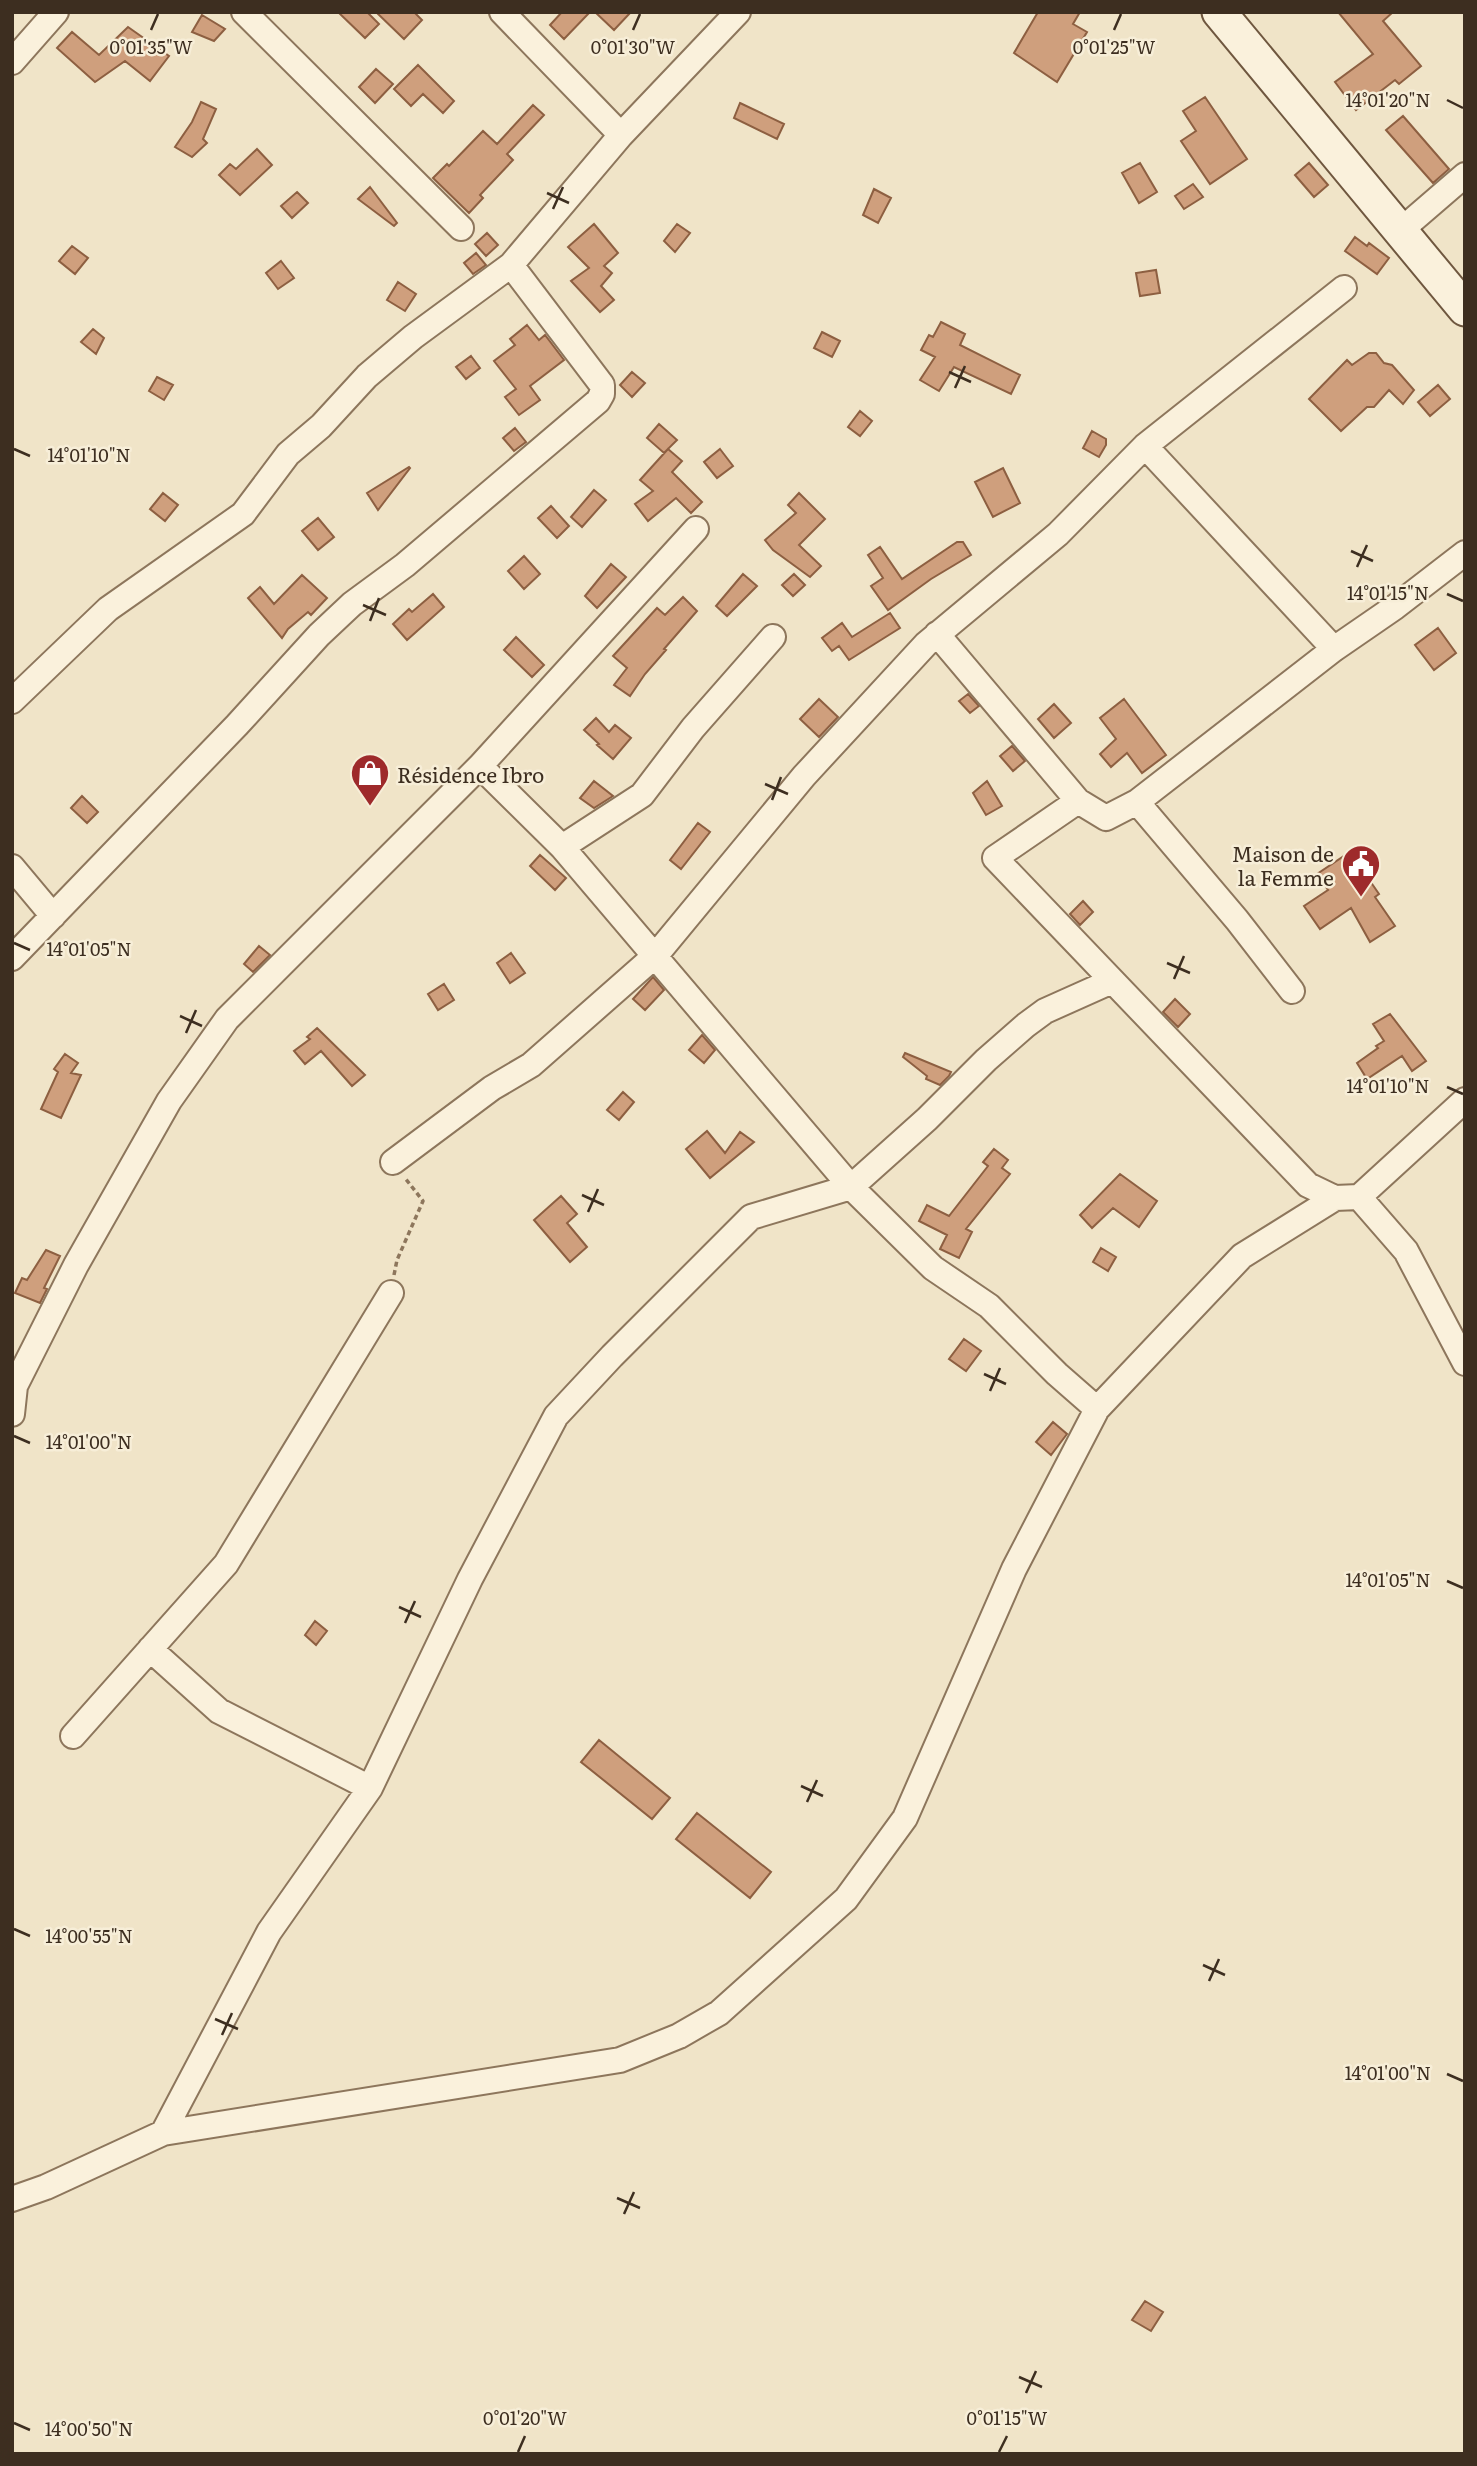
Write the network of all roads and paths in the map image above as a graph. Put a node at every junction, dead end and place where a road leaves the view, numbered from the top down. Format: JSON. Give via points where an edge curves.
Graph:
{"nodes":[{"id":1,"x":56,"y":12,"type":"edge"},
{"id":2,"x":244,"y":12,"type":"edge"},
{"id":3,"x":502,"y":12,"type":"edge"},
{"id":4,"x":738,"y":12,"type":"edge"},
{"id":5,"x":1219,"y":12,"type":"edge"},
{"id":6,"x":12,"y":62,"type":"edge"},
{"id":7,"x":621,"y":135,"type":"junction"},
{"id":8,"x":1465,"y":175,"type":"edge"},
{"id":9,"x":461,"y":228,"type":"dead end"},
{"id":10,"x":1400,"y":231,"type":"junction"},
{"id":11,"x":511,"y":265,"type":"junction"},
{"id":12,"x":1344,"y":288,"type":"dead end"},
{"id":13,"x":1465,"y":309,"type":"edge"},
{"id":14,"x":1145,"y":446,"type":"junction"},
{"id":15,"x":696,"y":529,"type":"dead end"},
{"id":16,"x":1465,"y":553,"type":"edge"},
{"id":17,"x":937,"y":634,"type":"junction"},
{"id":18,"x":773,"y":637,"type":"dead end"},
{"id":19,"x":1334,"y":649,"type":"junction"},
{"id":20,"x":12,"y":701,"type":"edge"},
{"id":21,"x":480,"y":766,"type":"junction"},
{"id":22,"x":1078,"y":801,"type":"junction"},
{"id":23,"x":1137,"y":802,"type":"junction"},
{"id":24,"x":562,"y":847,"type":"junction"},
{"id":25,"x":12,"y":867,"type":"edge"},
{"id":26,"x":53,"y":916,"type":"junction"},
{"id":27,"x":656,"y":955,"type":"junction"},
{"id":28,"x":12,"y":958,"type":"edge"},
{"id":29,"x":1112,"y":981,"type":"junction"},
{"id":30,"x":1292,"y":991,"type":"dead end"},
{"id":31,"x":1465,"y":1100,"type":"edge"},
{"id":32,"x":393,"y":1162,"type":"joint"},
{"id":33,"x":851,"y":1187,"type":"junction"},
{"id":34,"x":1347,"y":1198,"type":"junction"},
{"id":35,"x":391,"y":1293,"type":"joint"},
{"id":36,"x":1465,"y":1363,"type":"edge"},
{"id":37,"x":1097,"y":1409,"type":"junction"},
{"id":38,"x":12,"y":1414,"type":"edge"},
{"id":39,"x":150,"y":1650,"type":"junction"},
{"id":40,"x":73,"y":1736,"type":"dead end"},
{"id":41,"x":370,"y":1788,"type":"junction"},
{"id":42,"x":163,"y":2133,"type":"junction"},
{"id":43,"x":12,"y":2199,"type":"edge"}],
"edges":[{"from":1,"to":6,"type":"street"},
{"from":2,"to":9,"type":"street"},
{"from":3,"to":7,"type":"street"},
{"from":4,"to":7,"type":"street"},
{"from":5,"to":10,"type":"main road"},
{"from":7,"to":11,"type":"street"},
{"from":8,"to":10,"type":"street"},
{"from":10,"to":13,"type":"main road"},
{"from":11,"to":20,"type":"street","via":[[367,376],[288,454],[243,514],[108,609]]},
{"from":11,"to":26,"type":"street","via":[[602,385],[598,401],[319,635]]},
{"from":12,"to":14,"type":"street"},
{"from":14,"to":17,"type":"street","via":[[1058,534]]},
{"from":14,"to":19,"type":"street"},
{"from":15,"to":21,"type":"street"},
{"from":16,"to":19,"type":"street"},
{"from":17,"to":22,"type":"street"},
{"from":17,"to":27,"type":"street","via":[[804,776]]},
{"from":18,"to":24,"type":"street","via":[[693,728],[642,795]]},
{"from":19,"to":23,"type":"street"},
{"from":21,"to":24,"type":"street"},
{"from":21,"to":38,"type":"street","via":[[227,1019],[169,1101],[76,1265],[15,1386]]},
{"from":22,"to":23,"type":"street","via":[[1106,818]]},
{"from":22,"to":29,"type":"street","via":[[995,858]]},
{"from":23,"to":30,"type":"street"},
{"from":24,"to":27,"type":"street"},
{"from":25,"to":26,"type":"street"},
{"from":26,"to":28,"type":"street"},
{"from":27,"to":32,"type":"street","via":[[531,1065],[492,1088]]},
{"from":27,"to":33,"type":"street"},
{"from":29,"to":33,"type":"street","via":[[1026,1025]]},
{"from":29,"to":34,"type":"street","via":[[1308,1185]]},
{"from":31,"to":34,"type":"street"},
{"from":32,"to":35,"type":"path","via":[[423,1201],[397,1260]]},
{"from":33,"to":37,"type":"street","via":[[933,1268],[989,1306]]},
{"from":33,"to":41,"type":"street","via":[[751,1217],[556,1416],[470,1579]]},
{"from":34,"to":36,"type":"street","via":[[1406,1251]]},
{"from":34,"to":37,"type":"street","via":[[1242,1256]]},
{"from":35,"to":39,"type":"street","via":[[226,1564]]},
{"from":37,"to":42,"type":"street","via":[[1014,1569],[905,1818],[846,1899],[719,2013],[679,2036],[620,2060]]},
{"from":39,"to":40,"type":"street"},
{"from":39,"to":41,"type":"street","via":[[219,1710]]},
{"from":41,"to":42,"type":"street","via":[[269,1932]]},
{"from":42,"to":43,"type":"street"}]}
